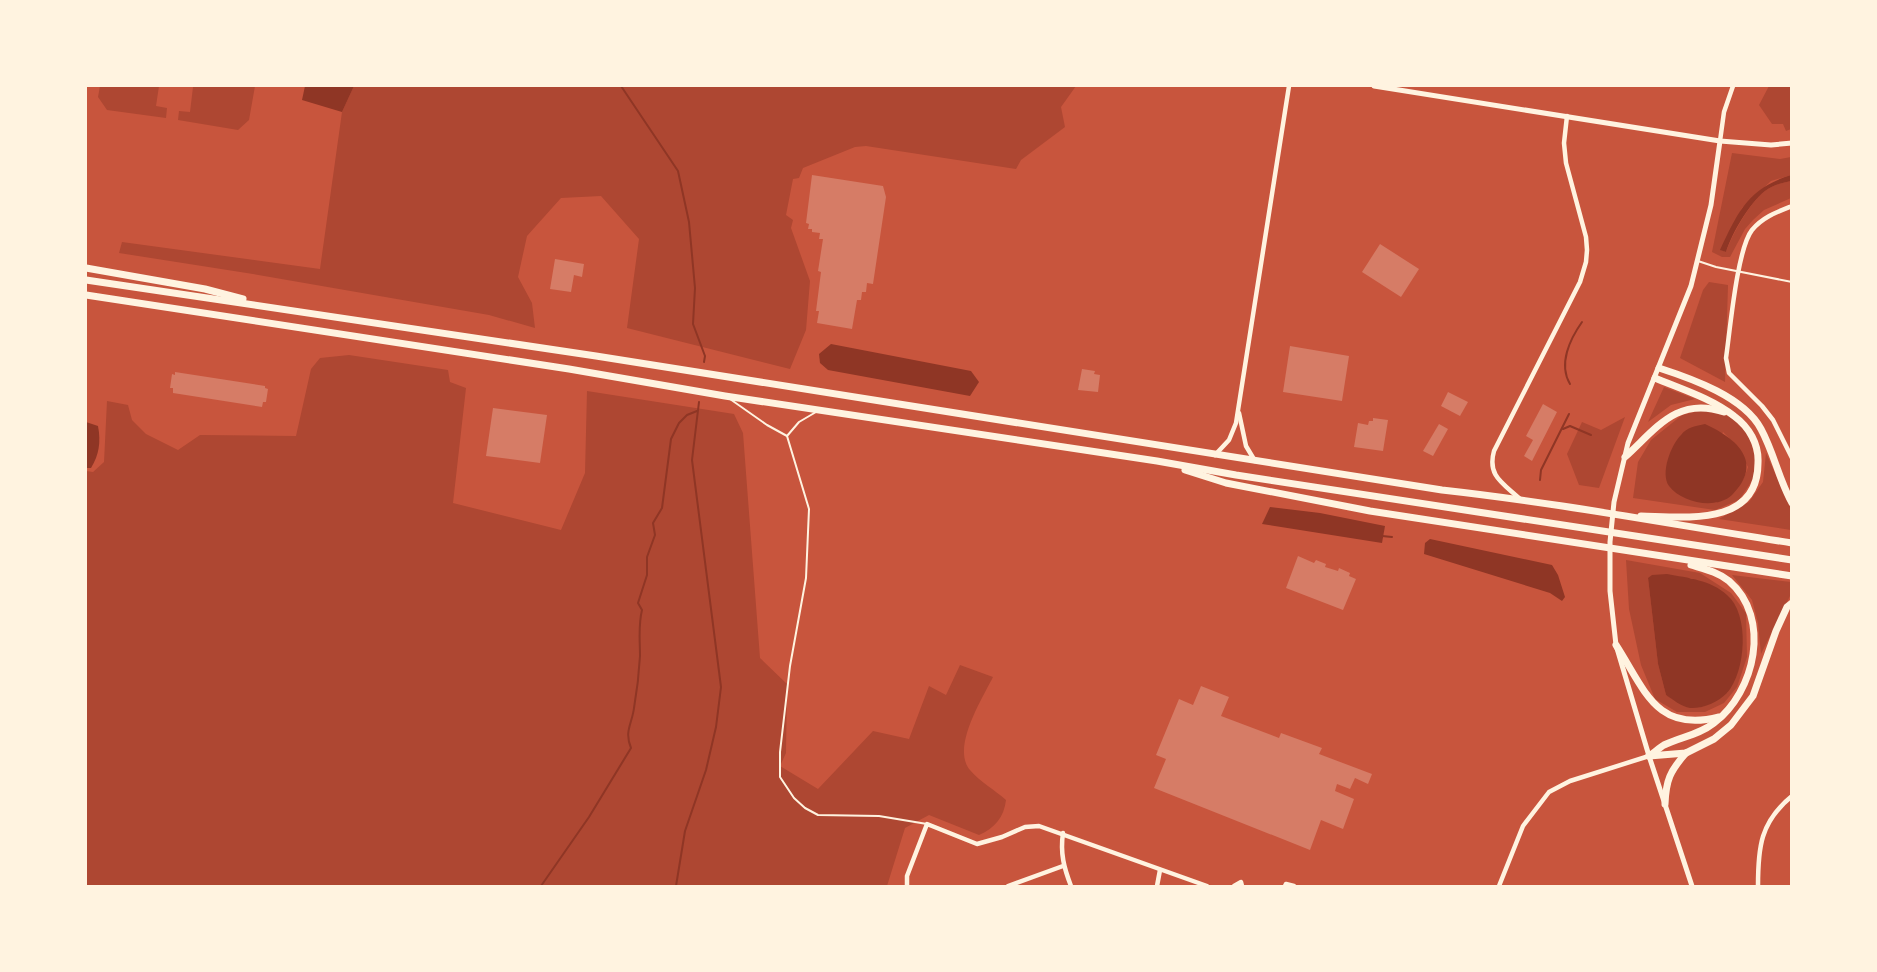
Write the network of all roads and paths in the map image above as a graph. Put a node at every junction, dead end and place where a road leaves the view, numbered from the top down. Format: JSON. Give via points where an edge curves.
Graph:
{"nodes":[{"id":1,"x":1289,"y":86,"type":"edge"},
{"id":2,"x":1374,"y":86,"type":"edge"},
{"id":3,"x":1733,"y":86,"type":"edge"},
{"id":4,"x":1567,"y":116,"type":"junction"},
{"id":5,"x":1720,"y":141,"type":"junction"},
{"id":6,"x":1791,"y":143,"type":"edge"},
{"id":7,"x":1791,"y":206,"type":"edge"},
{"id":8,"x":1697,"y":261,"type":"junction"},
{"id":9,"x":86,"y":268,"type":"edge"},
{"id":10,"x":1739,"y":271,"type":"junction"},
{"id":11,"x":86,"y":280,"type":"edge"},
{"id":12,"x":1791,"y":282,"type":"edge"},
{"id":13,"x":86,"y":296,"type":"edge"},
{"id":14,"x":265,"y":305,"type":"junction"},
{"id":15,"x":1659,"y":368,"type":"junction"},
{"id":16,"x":1655,"y":378,"type":"junction"},
{"id":17,"x":725,"y":396,"type":"junction"},
{"id":18,"x":1238,"y":407,"type":"junction"},
{"id":19,"x":819,"y":410,"type":"junction"},
{"id":20,"x":1735,"y":416,"type":"junction"},
{"id":21,"x":787,"y":436,"type":"junction"},
{"id":22,"x":1215,"y":454,"type":"junction"},
{"id":23,"x":1625,"y":457,"type":"junction"},
{"id":24,"x":1791,"y":458,"type":"edge"},
{"id":25,"x":1157,"y":461,"type":"junction"},
{"id":26,"x":1255,"y":461,"type":"junction"},
{"id":27,"x":1520,"y":499,"type":"junction"},
{"id":28,"x":1791,"y":503,"type":"edge"},
{"id":29,"x":1615,"y":516,"type":"junction"},
{"id":30,"x":1791,"y":543,"type":"edge"},
{"id":31,"x":1664,"y":557,"type":"junction"},
{"id":32,"x":1791,"y":560,"type":"edge"},
{"id":33,"x":1791,"y":576,"type":"edge"},
{"id":34,"x":1791,"y":603,"type":"edge"},
{"id":35,"x":1616,"y":645,"type":"junction"},
{"id":36,"x":1722,"y":716,"type":"junction"},
{"id":37,"x":1686,"y":753,"type":"junction"},
{"id":38,"x":1649,"y":756,"type":"junction"},
{"id":39,"x":1791,"y":796,"type":"edge"},
{"id":40,"x":1665,"y":804,"type":"junction"},
{"id":41,"x":927,"y":824,"type":"junction"},
{"id":42,"x":1063,"y":833,"type":"junction"},
{"id":43,"x":1063,"y":866,"type":"junction"},
{"id":44,"x":1160,"y":870,"type":"junction"},
{"id":45,"x":1242,"y":884,"type":"edge"},
{"id":46,"x":907,"y":886,"type":"edge"},
{"id":47,"x":1008,"y":886,"type":"edge"},
{"id":48,"x":1071,"y":886,"type":"edge"},
{"id":49,"x":1157,"y":886,"type":"edge"},
{"id":50,"x":1207,"y":886,"type":"edge"},
{"id":51,"x":1234,"y":886,"type":"edge"},
{"id":52,"x":1285,"y":886,"type":"edge"},
{"id":53,"x":1294,"y":886,"type":"edge"},
{"id":54,"x":1499,"y":886,"type":"edge"},
{"id":55,"x":1692,"y":886,"type":"edge"},
{"id":56,"x":1758,"y":886,"type":"edge"}],
"edges":[{"from":1,"to":18,"type":"street"},
{"from":2,"to":4,"type":"street"},
{"from":3,"to":5,"type":"street"},
{"from":4,"to":5,"type":"street"},
{"from":4,"to":27,"type":"street","via":[[1565,156],[1586,237],[1586,262],[1580,282],[1494,451],[1494,475]]},
{"from":5,"to":6,"type":"street"},
{"from":5,"to":8,"type":"street","via":[[1711,205]]},
{"from":7,"to":10,"type":"street","via":[[1769,215],[1750,232]]},
{"from":8,"to":10,"type":"lane"},
{"from":8,"to":15,"type":"street"},
{"from":9,"to":14,"type":"highway","via":[[205,289]]},
{"from":10,"to":12,"type":"lane"},
{"from":10,"to":24,"type":"street","via":[[1726,358],[1729,373],[1773,420]]},
{"from":11,"to":14,"type":"highway"},
{"from":13,"to":17,"type":"highway"},
{"from":14,"to":22,"type":"highway"},
{"from":15,"to":16,"type":"street"},
{"from":15,"to":28,"type":"highway","via":[[1723,394],[1750,414],[1762,431]]},
{"from":16,"to":20,"type":"highway","via":[[1714,402]]},
{"from":16,"to":23,"type":"street"},
{"from":17,"to":19,"type":"highway"},
{"from":17,"to":21,"type":"lane"},
{"from":18,"to":22,"type":"street","via":[[1229,440]]},
{"from":18,"to":26,"type":"street","via":[[1246,446]]},
{"from":19,"to":21,"type":"lane","via":[[799,422]]},
{"from":19,"to":25,"type":"highway"},
{"from":20,"to":23,"type":"highway","via":[[1702,407],[1677,412]]},
{"from":20,"to":29,"type":"highway","via":[[1753,437],[1758,466],[1753,488],[1733,509],[1693,517]]},
{"from":21,"to":41,"type":"lane","via":[[809,510],[806,578],[790,666],[780,777],[794,798],[818,815],[879,816]]},
{"from":22,"to":26,"type":"highway"},
{"from":23,"to":35,"type":"street","via":[[1611,525],[1609,568]]},
{"from":25,"to":31,"type":"highway","via":[[1226,483],[1336,505]]},
{"from":25,"to":32,"type":"highway"},
{"from":26,"to":27,"type":"highway"},
{"from":27,"to":29,"type":"highway"},
{"from":29,"to":30,"type":"highway"},
{"from":31,"to":33,"type":"highway"},
{"from":31,"to":36,"type":"highway","via":[[1727,579],[1741,596],[1751,619],[1753,652],[1744,687]]},
{"from":34,"to":37,"type":"highway","via":[[1776,631],[1753,696],[1731,725]]},
{"from":35,"to":36,"type":"highway","via":[[1661,711],[1691,722]]},
{"from":35,"to":38,"type":"street"},
{"from":36,"to":38,"type":"highway","via":[[1696,734],[1664,745]]},
{"from":37,"to":38,"type":"highway"},
{"from":37,"to":40,"type":"highway","via":[[1673,767],[1666,785]]},
{"from":38,"to":40,"type":"street"},
{"from":38,"to":54,"type":"street","via":[[1570,781],[1549,792],[1523,826]]},
{"from":39,"to":56,"type":"street","via":[[1767,824],[1758,851]]},
{"from":40,"to":55,"type":"street"},
{"from":41,"to":42,"type":"street","via":[[977,844],[1025,827],[1039,826]]},
{"from":41,"to":46,"type":"street","via":[[907,876]]},
{"from":42,"to":43,"type":"street"},
{"from":42,"to":44,"type":"street"},
{"from":43,"to":47,"type":"street"},
{"from":43,"to":48,"type":"street"},
{"from":44,"to":49,"type":"street"},
{"from":44,"to":50,"type":"street"},
{"from":45,"to":51,"type":"street"},
{"from":52,"to":53,"type":"street"}]}
